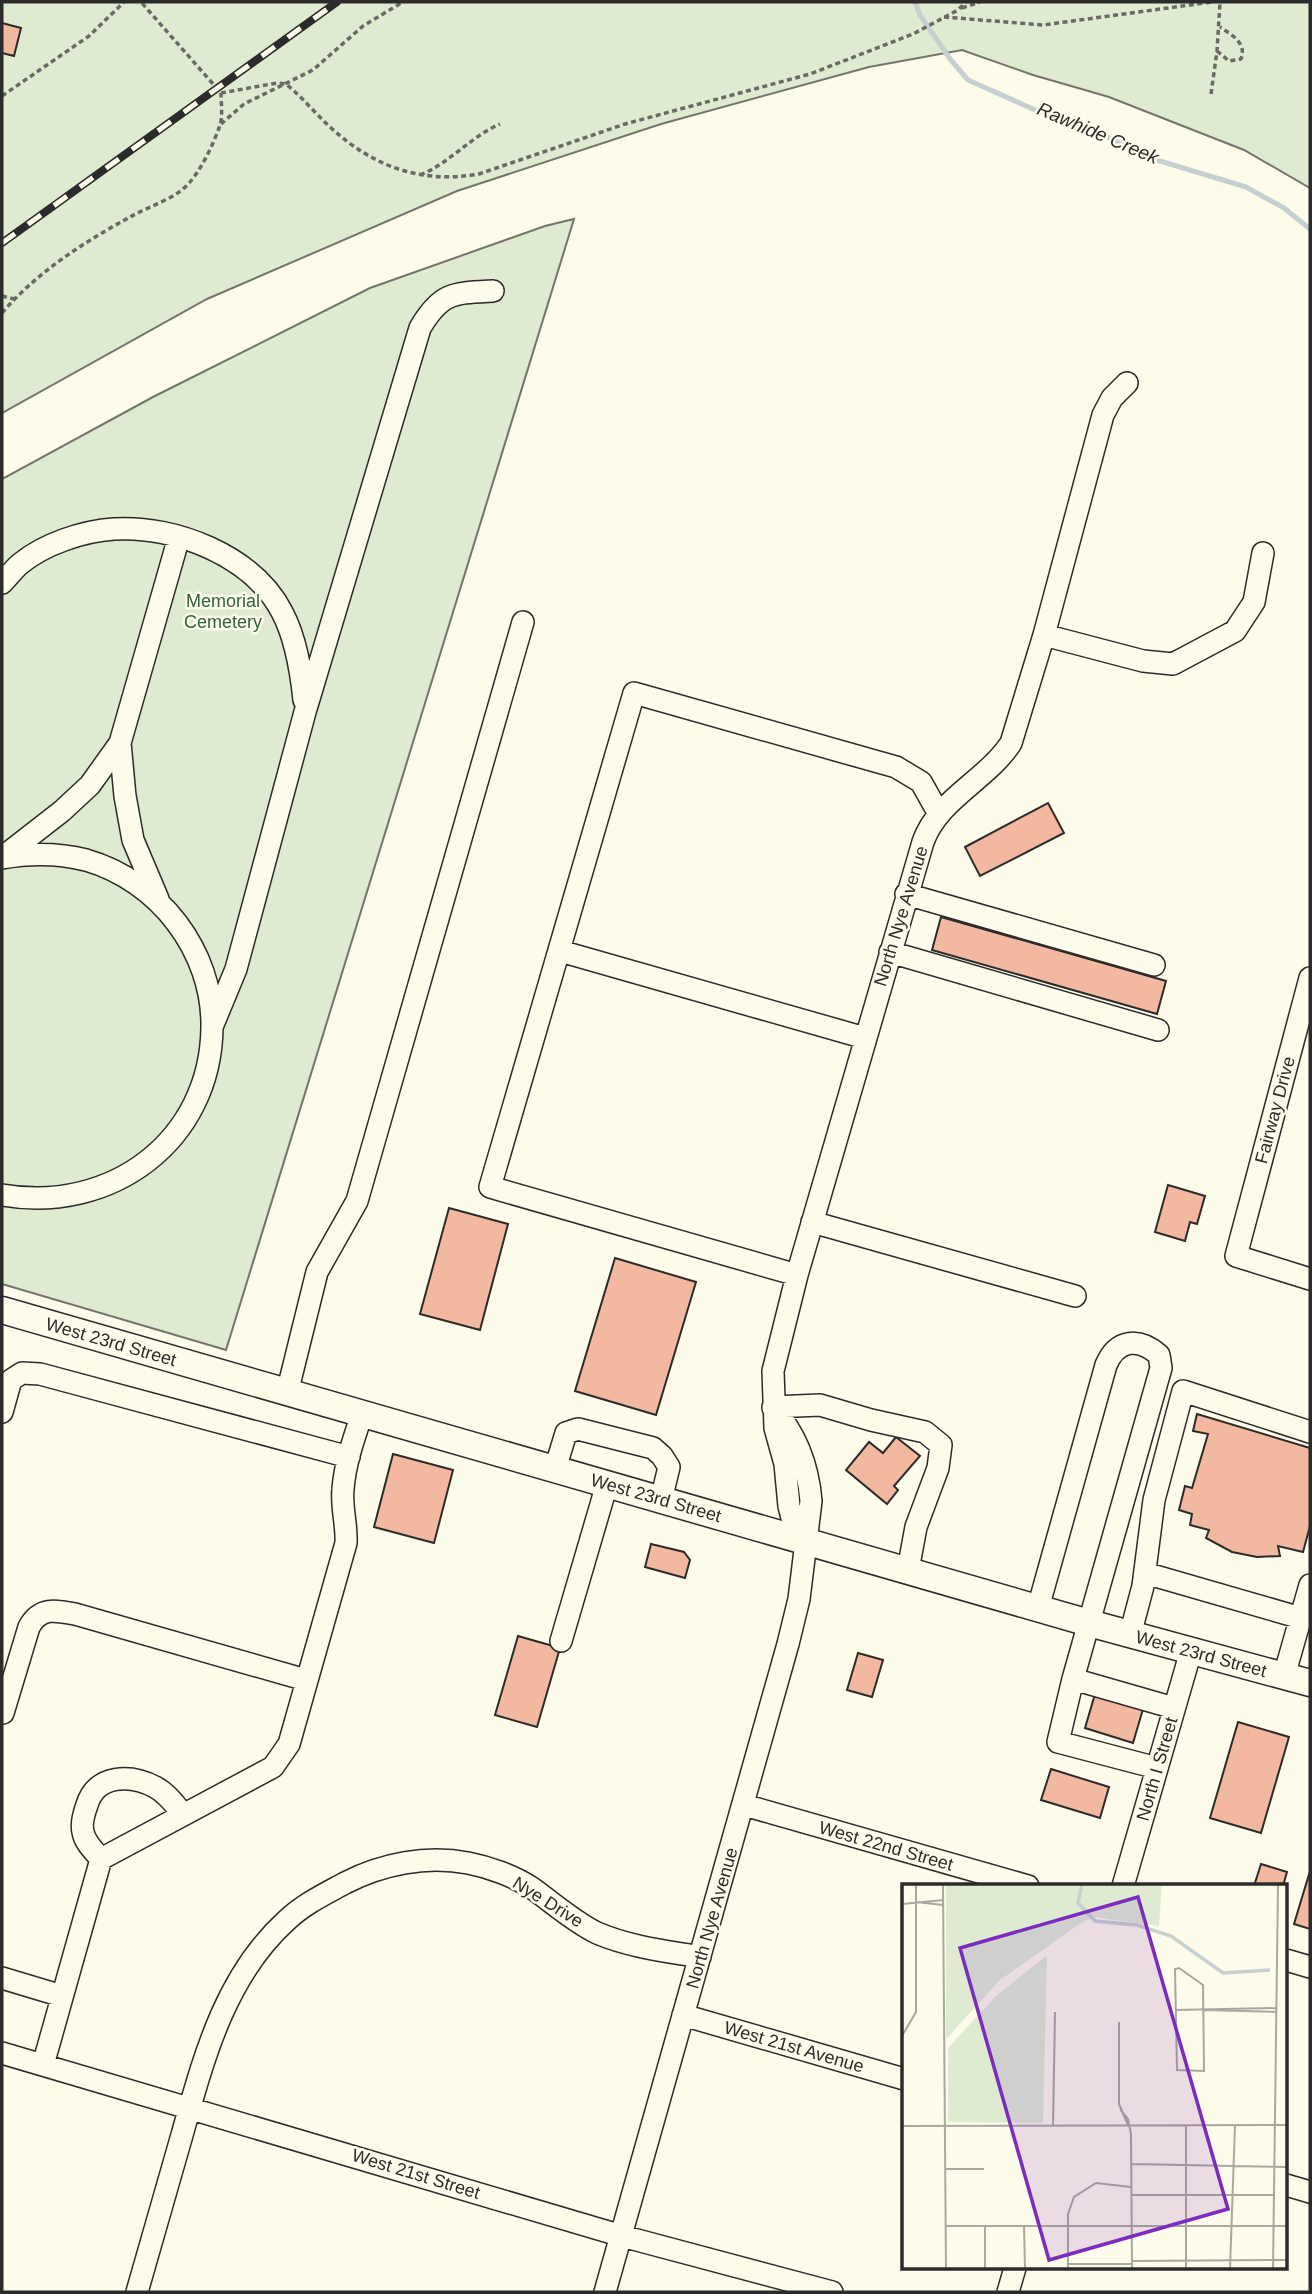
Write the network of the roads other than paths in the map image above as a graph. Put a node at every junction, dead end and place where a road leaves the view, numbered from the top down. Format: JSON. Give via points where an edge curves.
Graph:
{"nodes":[{"id":1,"x":493,"y":291,"type":"dead end"},
{"id":2,"x":1127,"y":383,"type":"dead end"},
{"id":3,"x":178,"y":537,"type":"junction"},
{"id":4,"x":1264,"y":553,"type":"dead end"},
{"id":5,"x":2,"y":583,"type":"edge"},
{"id":6,"x":523,"y":622,"type":"dead end"},
{"id":7,"x":1044,"y":635,"type":"junction"},
{"id":8,"x":305,"y":712,"type":"junction"},
{"id":9,"x":120,"y":743,"type":"junction"},
{"id":10,"x":939,"y":814,"type":"junction"},
{"id":11,"x":2,"y":858,"type":"edge"},
{"id":12,"x":906,"y":894,"type":"junction"},
{"id":13,"x":161,"y":904,"type":"junction"},
{"id":14,"x":560,"y":951,"type":"junction"},
{"id":15,"x":890,"y":952,"type":"junction"},
{"id":16,"x":1154,"y":965,"type":"dead end"},
{"id":17,"x":1310,"y":978,"type":"edge"},
{"id":18,"x":212,"y":1027,"type":"junction"},
{"id":19,"x":1158,"y":1030,"type":"dead end"},
{"id":20,"x":865,"y":1038,"type":"junction"},
{"id":21,"x":2,"y":1195,"type":"edge"},
{"id":22,"x":812,"y":1222,"type":"junction"},
{"id":23,"x":797,"y":1275,"type":"junction"},
{"id":24,"x":1310,"y":1279,"type":"edge"},
{"id":25,"x":1075,"y":1296,"type":"dead end"},
{"id":26,"x":2,"y":1310,"type":"edge"},
{"id":27,"x":287,"y":1393,"type":"junction"},
{"id":28,"x":773,"y":1408,"type":"junction"},
{"id":29,"x":2,"y":1412,"type":"edge"},
{"id":30,"x":362,"y":1414,"type":"junction"},
{"id":31,"x":1310,"y":1432,"type":"edge"},
{"id":32,"x":349,"y":1457,"type":"junction"},
{"id":33,"x":555,"y":1469,"type":"junction"},
{"id":34,"x":607,"y":1484,"type":"junction"},
{"id":35,"x":661,"y":1500,"type":"junction"},
{"id":36,"x":804,"y":1541,"type":"junction"},
{"id":37,"x":908,"y":1570,"type":"junction"},
{"id":38,"x":1145,"y":1573,"type":"junction"},
{"id":39,"x":1310,"y":1584,"type":"edge"},
{"id":40,"x":1038,"y":1608,"type":"junction"},
{"id":41,"x":1301,"y":1618,"type":"junction"},
{"id":42,"x":1089,"y":1623,"type":"junction"},
{"id":43,"x":1130,"y":1635,"type":"junction"},
{"id":44,"x":561,"y":1641,"type":"dead end"},
{"id":45,"x":1191,"y":1651,"type":"junction"},
{"id":46,"x":1284,"y":1676,"type":"junction"},
{"id":47,"x":1073,"y":1679,"type":"junction"},
{"id":48,"x":306,"y":1680,"type":"junction"},
{"id":49,"x":1310,"y":1683,"type":"edge"},
{"id":50,"x":1174,"y":1708,"type":"junction"},
{"id":51,"x":3,"y":1713,"type":"edge"},
{"id":52,"x":1157,"y":1769,"type":"junction"},
{"id":53,"x":744,"y":1805,"type":"junction"},
{"id":54,"x":183,"y":1814,"type":"junction"},
{"id":55,"x":101,"y":1859,"type":"junction"},
{"id":56,"x":1021,"y":1884,"type":"edge"},
{"id":57,"x":1124,"y":1884,"type":"edge"},
{"id":58,"x":700,"y":1957,"type":"junction"},
{"id":59,"x":1288,"y":1961,"type":"edge"},
{"id":60,"x":1310,"y":1967,"type":"edge"},
{"id":61,"x":2,"y":1978,"type":"edge"},
{"id":62,"x":62,"y":1996,"type":"junction"},
{"id":63,"x":683,"y":2015,"type":"junction"},
{"id":64,"x":2,"y":2053,"type":"edge"},
{"id":65,"x":43,"y":2065,"type":"junction"},
{"id":66,"x":902,"y":2078,"type":"edge"},
{"id":67,"x":190,"y":2106,"type":"junction"},
{"id":68,"x":1288,"y":2186,"type":"edge"},
{"id":69,"x":1310,"y":2192,"type":"edge"},
{"id":70,"x":622,"y":2236,"type":"junction"},
{"id":71,"x":1014,"y":2270,"type":"edge"},
{"id":72,"x":136,"y":2292,"type":"edge"},
{"id":73,"x":605,"y":2292,"type":"edge"},
{"id":74,"x":832,"y":2292,"type":"edge"},
{"id":75,"x":1008,"y":2292,"type":"edge"}],
"edges":[{"from":1,"to":8,"type":"street","via":[[456,293],[432,306],[420,328]]},
{"from":2,"to":7,"type":"street","name":"North Nye Avenue","via":[[1103,415]]},
{"from":3,"to":5,"type":"street","via":[[147,530],[82,534],[21,563]]},
{"from":3,"to":8,"type":"street","via":[[237,563],[282,612],[302,675]]},
{"from":3,"to":9,"type":"street"},
{"from":4,"to":7,"type":"street","via":[[1254,602],[1235,631],[1173,664],[1143,661]]},
{"from":6,"to":27,"type":"street","via":[[357,1201],[317,1272]]},
{"from":7,"to":10,"type":"street","name":"North Nye Avenue","via":[[1011,743],[1001,758]]},
{"from":8,"to":18,"type":"street","via":[[236,969]]},
{"from":9,"to":11,"type":"street","via":[[90,785]]},
{"from":9,"to":13,"type":"street","via":[[133,840]]},
{"from":10,"to":12,"type":"street","name":"North Nye Avenue","via":[[925,836]]},
{"from":10,"to":14,"type":"street","via":[[921,782],[896,767],[634,693]]},
{"from":11,"to":13,"type":"street","via":[[45,854],[88,861],[127,878]]},
{"from":12,"to":15,"type":"street","name":"North Nye Avenue"},
{"from":12,"to":16,"type":"street"},
{"from":13,"to":18,"type":"street","via":[[199,961]]},
{"from":14,"to":20,"type":"street"},
{"from":14,"to":23,"type":"street","via":[[490,1187]]},
{"from":15,"to":19,"type":"street"},
{"from":15,"to":20,"type":"street","name":"North Nye Avenue"},
{"from":17,"to":24,"type":"street","name":"Fairway Drive","via":[[1236,1256]]},
{"from":18,"to":21,"type":"street","via":[[199,1092],[176,1133],[147,1161],[107,1186],[84,1193],[41,1199]]},
{"from":20,"to":22,"type":"street","name":"North Nye Avenue"},
{"from":22,"to":23,"type":"street","name":"North Nye Avenue"},
{"from":22,"to":25,"type":"street"},
{"from":23,"to":28,"type":"street","name":"North Nye Avenue","via":[[773,1371]]},
{"from":26,"to":27,"type":"main road","name":"West 23rd Street"},
{"from":27,"to":30,"type":"main road","name":"West 23rd Street"},
{"from":28,"to":36,"type":"street","name":"North Nye Avenue","via":[[795,1437],[806,1466],[811,1501]]},
{"from":28,"to":37,"type":"street","via":[[820,1405],[925,1432],[941,1445]]},
{"from":29,"to":32,"type":"street","via":[[11,1380],[22,1373],[40,1374]]},
{"from":30,"to":32,"type":"street"},
{"from":30,"to":33,"type":"main road","name":"West 23rd Street"},
{"from":31,"to":38,"type":"street","via":[[1183,1391],[1154,1500]]},
{"from":32,"to":48,"type":"street","via":[[342,1497],[346,1543]]},
{"from":33,"to":34,"type":"main road","name":"West 23rd Street"},
{"from":33,"to":35,"type":"street","via":[[566,1433],[578,1429],[653,1448],[669,1467]]},
{"from":34,"to":35,"type":"main road","name":"West 23rd Street"},
{"from":34,"to":44,"type":"street"},
{"from":35,"to":36,"type":"main road","name":"West 23rd Street"},
{"from":36,"to":37,"type":"main road","name":"West 23rd Street"},
{"from":36,"to":53,"type":"street","name":"North Nye Avenue","via":[[796,1610]]},
{"from":37,"to":40,"type":"main road","name":"West 23rd Street"},
{"from":38,"to":41,"type":"street"},
{"from":38,"to":43,"type":"street"},
{"from":39,"to":41,"type":"street"},
{"from":40,"to":42,"type":"main road","name":"West 23rd Street"},
{"from":40,"to":42,"type":"street","via":[[1106,1364],[1112,1351],[1125,1344],[1148,1345],[1159,1355],[1161,1368]]},
{"from":41,"to":46,"type":"street"},
{"from":42,"to":43,"type":"main road","name":"West 23rd Street"},
{"from":42,"to":47,"type":"street"},
{"from":43,"to":45,"type":"main road","name":"West 23rd Street"},
{"from":45,"to":46,"type":"main road","name":"West 23rd Street"},
{"from":45,"to":50,"type":"street","name":"North I Street"},
{"from":46,"to":49,"type":"main road","name":"West 23rd Street"},
{"from":47,"to":50,"type":"street"},
{"from":47,"to":52,"type":"street","via":[[1058,1742]]},
{"from":48,"to":51,"type":"street","via":[[75,1614],[43,1612],[29,1627]]},
{"from":48,"to":54,"type":"street","via":[[289,1744],[273,1767]]},
{"from":50,"to":52,"type":"street","name":"North I Street"},
{"from":52,"to":57,"type":"street","name":"North I Street"},
{"from":53,"to":56,"type":"street","name":"West 22nd Street"},
{"from":53,"to":58,"type":"street","name":"North Nye Avenue"},
{"from":54,"to":55,"type":"street"},
{"from":54,"to":55,"type":"street","via":[[155,1787],[125,1778],[109,1779],[88,1801],[82,1830]]},
{"from":55,"to":62,"type":"street"},
{"from":58,"to":63,"type":"street","name":"North Nye Avenue"},
{"from":58,"to":67,"type":"street","name":"Nye Drive","via":[[633,1945],[596,1932],[500,1872],[429,1860],[386,1866],[317,1898],[288,1919],[261,1948],[219,2017]]},
{"from":59,"to":60,"type":"street"},
{"from":61,"to":62,"type":"street"},
{"from":62,"to":65,"type":"street"},
{"from":63,"to":66,"type":"street","name":"West 21st Avenue"},
{"from":63,"to":70,"type":"street","name":"North Nye Avenue"},
{"from":64,"to":65,"type":"street","name":"West 21st Street"},
{"from":65,"to":67,"type":"street","name":"West 21st Street"},
{"from":67,"to":70,"type":"street","name":"West 21st Street"},
{"from":67,"to":72,"type":"street","name":"Nye Drive"},
{"from":68,"to":69,"type":"street"},
{"from":70,"to":73,"type":"street","name":"North Nye Avenue"},
{"from":70,"to":74,"type":"street","name":"West 21st Street"},
{"from":71,"to":75,"type":"street"}]}
